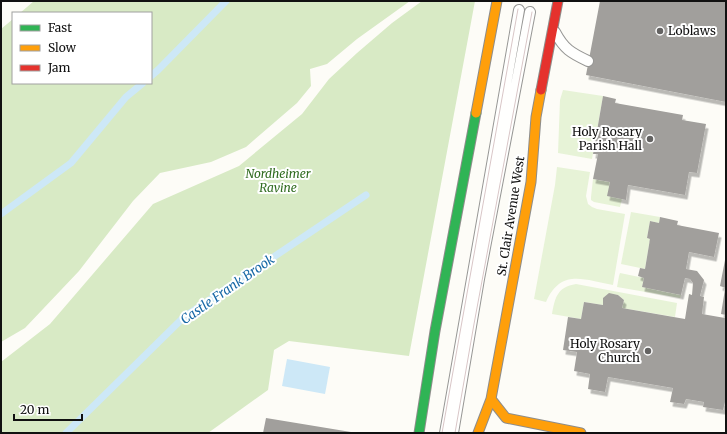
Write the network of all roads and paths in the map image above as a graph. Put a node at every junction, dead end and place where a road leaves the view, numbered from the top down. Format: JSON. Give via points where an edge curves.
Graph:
{"nodes":[{"id":1,"x":497,"y":1,"type":"edge"},
{"id":2,"x":558,"y":1,"type":"edge"},
{"id":3,"x":519,"y":10,"type":"dead end"},
{"id":4,"x":530,"y":12,"type":"dead end"},
{"id":5,"x":553,"y":28,"type":"junction"},
{"id":6,"x":588,"y":62,"type":"dead end"},
{"id":7,"x":491,"y":399,"type":"junction"},
{"id":8,"x":419,"y":433,"type":"edge"},
{"id":9,"x":445,"y":433,"type":"edge"},
{"id":10,"x":453,"y":433,"type":"edge"},
{"id":11,"x":478,"y":433,"type":"edge"},
{"id":12,"x":581,"y":433,"type":"edge"}],
"edges":[{"from":1,"to":8,"type":"main road","via":[[435,331]]},
{"from":2,"to":5,"type":"main road","name":"St. Clair Avenue West"},
{"from":3,"to":9,"type":"lane"},
{"from":4,"to":10,"type":"lane","via":[[479,279]]},
{"from":5,"to":6,"type":"lane","via":[[568,50]]},
{"from":5,"to":7,"type":"main road","name":"St. Clair Avenue West","via":[[536,117],[530,182]]},
{"from":7,"to":11,"type":"main road","name":"St. Clair Avenue West"},
{"from":7,"to":12,"type":"main road","via":[[506,418]]}]}
